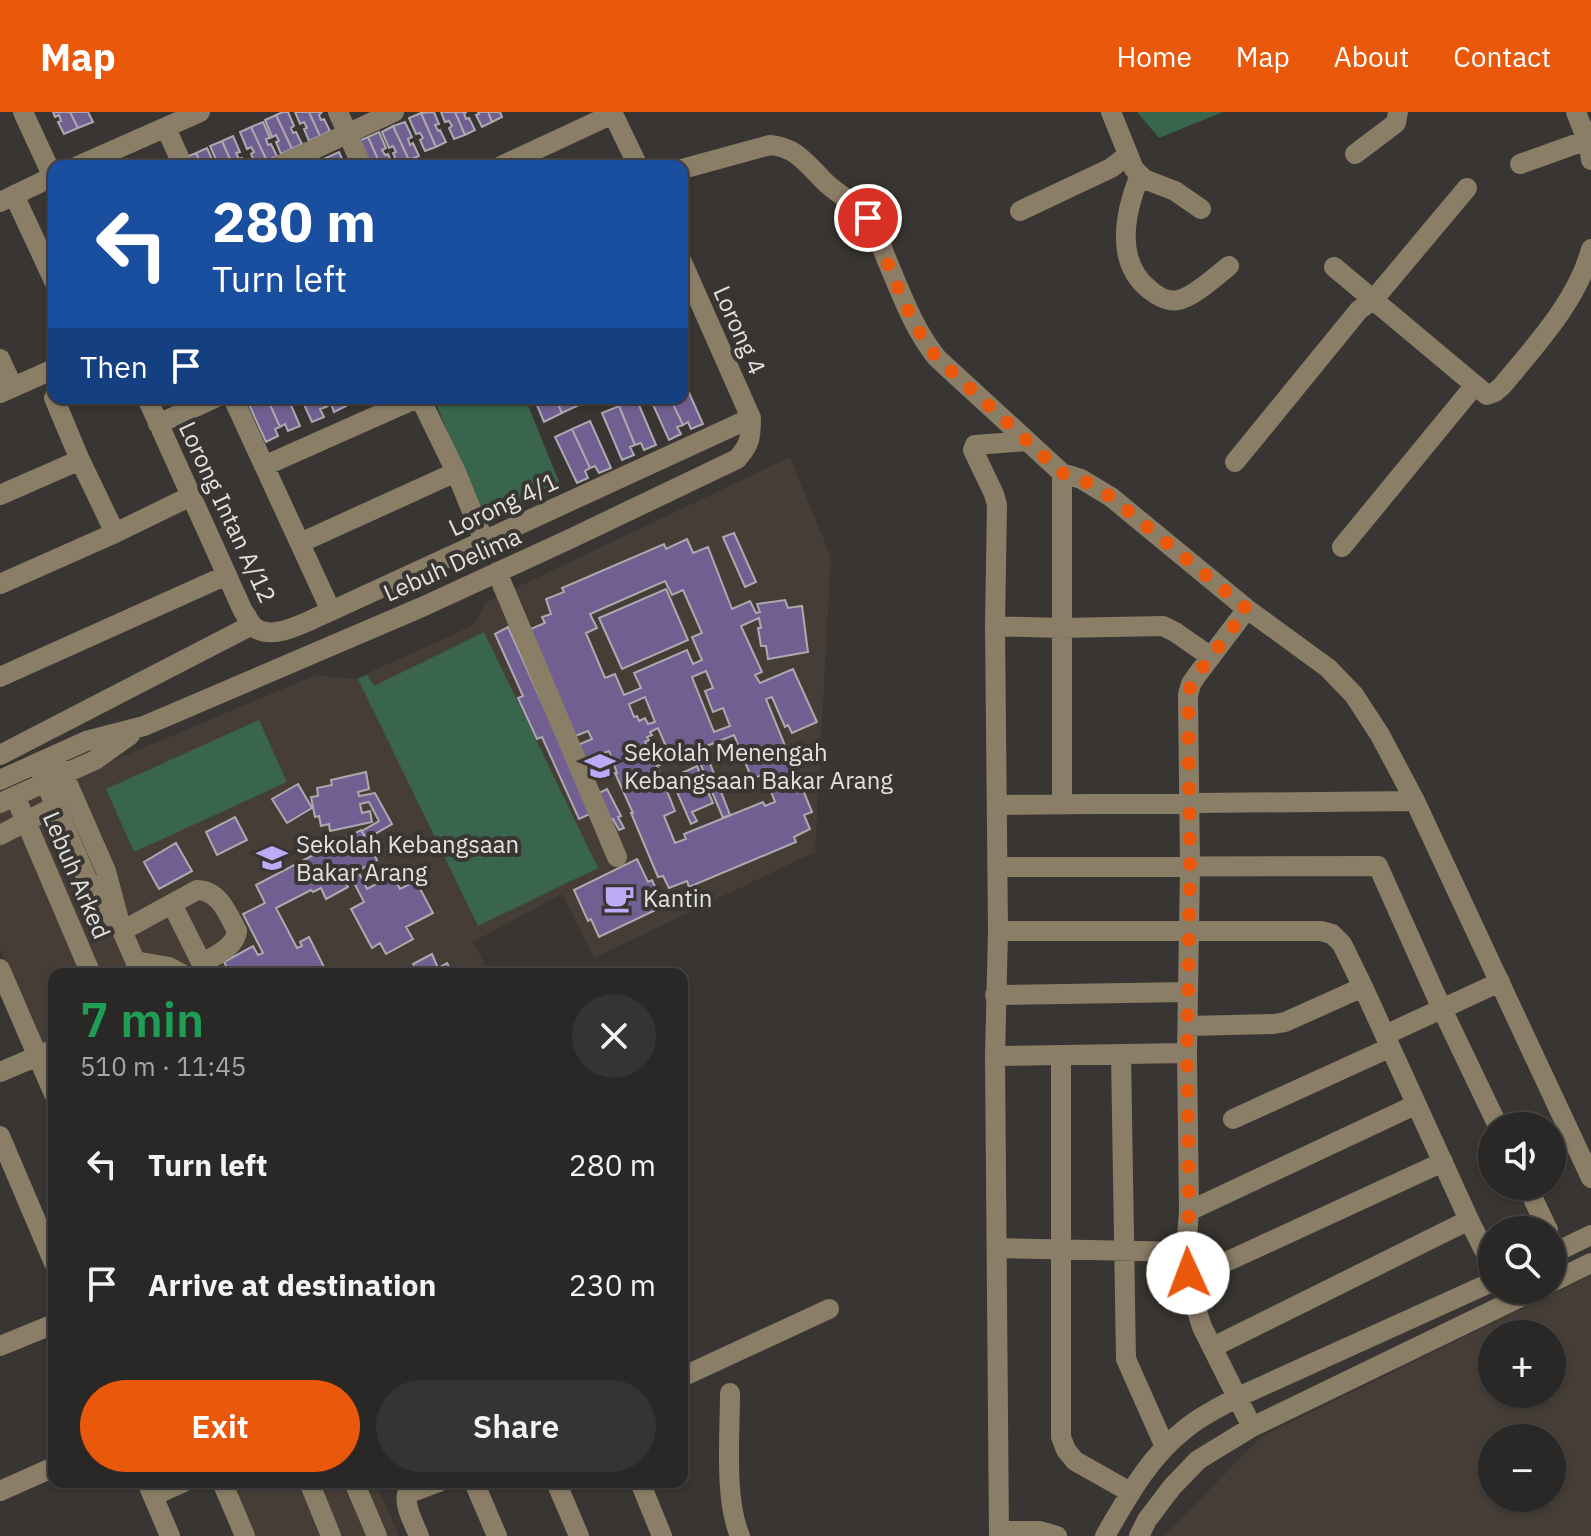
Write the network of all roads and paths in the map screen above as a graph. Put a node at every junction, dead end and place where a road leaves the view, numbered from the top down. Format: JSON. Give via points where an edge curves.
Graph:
{"nodes":[{"id":1,"x":23,"y":112,"type":"edge"},
{"id":2,"x":200,"y":112,"type":"edge"},
{"id":3,"x":338,"y":112,"type":"edge"},
{"id":4,"x":394,"y":112,"type":"edge"},
{"id":5,"x":1111,"y":112,"type":"edge"},
{"id":6,"x":1398,"y":112,"type":"edge"},
{"id":7,"x":1576,"y":112,"type":"edge"},
{"id":8,"x":613,"y":113,"type":"edge"},
{"id":9,"x":166,"y":128,"type":"junction"},
{"id":10,"x":347,"y":133,"type":"junction"},
{"id":11,"x":1590,"y":147,"type":"edge"},
{"id":12,"x":1355,"y":154,"type":"dead end"},
{"id":13,"x":1128,"y":155,"type":"junction"},
{"id":14,"x":96,"y":160,"type":"edge"},
{"id":15,"x":180,"y":160,"type":"edge"},
{"id":16,"x":291,"y":160,"type":"edge"},
{"id":17,"x":359,"y":160,"type":"edge"},
{"id":18,"x":514,"y":160,"type":"edge"},
{"id":19,"x":635,"y":160,"type":"edge"},
{"id":20,"x":1520,"y":164,"type":"dead end"},
{"id":21,"x":48,"y":165,"type":"edge"},
{"id":22,"x":688,"y":167,"type":"edge"},
{"id":23,"x":1140,"y":175,"type":"junction"},
{"id":24,"x":48,"y":178,"type":"edge"},
{"id":25,"x":1467,"y":188,"type":"dead end"},
{"id":26,"x":7,"y":199,"type":"edge"},
{"id":27,"x":1201,"y":209,"type":"dead end"},
{"id":28,"x":1020,"y":211,"type":"dead end"},
{"id":29,"x":1430,"y":219,"type":"dead end"},
{"id":30,"x":1591,"y":249,"type":"edge"},
{"id":31,"x":1229,"y":266,"type":"dead end"},
{"id":32,"x":1334,"y":267,"type":"dead end"},
{"id":33,"x":48,"y":271,"type":"edge"},
{"id":34,"x":688,"y":280,"type":"edge"},
{"id":35,"x":1371,"y":297,"type":"junction"},
{"id":36,"x":0,"y":359,"type":"edge"},
{"id":37,"x":48,"y":371,"type":"edge"},
{"id":38,"x":1475,"y":385,"type":"junction"},
{"id":39,"x":6,"y":390,"type":"edge"},
{"id":40,"x":57,"y":404,"type":"edge"},
{"id":41,"x":150,"y":404,"type":"edge"},
{"id":42,"x":202,"y":404,"type":"edge"},
{"id":43,"x":236,"y":404,"type":"edge"},
{"id":44,"x":404,"y":404,"type":"edge"},
{"id":45,"x":421,"y":404,"type":"edge"},
{"id":46,"x":751,"y":418,"type":"junction"},
{"id":47,"x":158,"y":424,"type":"junction"},
{"id":48,"x":1027,"y":441,"type":"junction"},
{"id":49,"x":80,"y":460,"type":"junction"},
{"id":50,"x":1235,"y":462,"type":"dead end"},
{"id":51,"x":264,"y":466,"type":"junction"},
{"id":52,"x":456,"y":472,"type":"junction"},
{"id":53,"x":1062,"y":473,"type":"junction"},
{"id":54,"x":0,"y":495,"type":"edge"},
{"id":55,"x":191,"y":496,"type":"junction"},
{"id":56,"x":115,"y":533,"type":"junction"},
{"id":57,"x":484,"y":541,"type":"junction"},
{"id":58,"x":300,"y":543,"type":"junction"},
{"id":59,"x":1342,"y":547,"type":"dead end"},
{"id":60,"x":497,"y":572,"type":"junction"},
{"id":61,"x":227,"y":575,"type":"junction"},
{"id":62,"x":0,"y":584,"type":"edge"},
{"id":63,"x":1247,"y":609,"type":"junction"},
{"id":64,"x":331,"y":611,"type":"junction"},
{"id":65,"x":252,"y":625,"type":"junction"},
{"id":66,"x":995,"y":626,"type":"junction"},
{"id":67,"x":1061,"y":628,"type":"junction"},
{"id":68,"x":275,"y":633,"type":"joint"},
{"id":69,"x":1211,"y":657,"type":"junction"},
{"id":70,"x":0,"y":677,"type":"edge"},
{"id":71,"x":0,"y":755,"type":"edge"},
{"id":72,"x":50,"y":769,"type":"junction"},
{"id":73,"x":0,"y":780,"type":"edge"},
{"id":74,"x":7,"y":800,"type":"edge"},
{"id":75,"x":1415,"y":801,"type":"junction"},
{"id":76,"x":1189,"y":803,"type":"junction"},
{"id":77,"x":997,"y":805,"type":"junction"},
{"id":78,"x":1062,"y":805,"type":"junction"},
{"id":79,"x":56,"y":806,"type":"junction"},
{"id":80,"x":25,"y":822,"type":"junction"},
{"id":81,"x":0,"y":835,"type":"edge"},
{"id":82,"x":617,"y":857,"type":"dead end"},
{"id":83,"x":997,"y":867,"type":"junction"},
{"id":84,"x":1190,"y":867,"type":"junction"},
{"id":85,"x":172,"y":904,"type":"junction"},
{"id":86,"x":122,"y":931,"type":"junction"},
{"id":87,"x":998,"y":931,"type":"junction"},
{"id":88,"x":1188,"y":931,"type":"junction"},
{"id":89,"x":138,"y":967,"type":"edge"},
{"id":90,"x":88,"y":968,"type":"edge"},
{"id":91,"x":171,"y":968,"type":"edge"},
{"id":92,"x":204,"y":968,"type":"edge"},
{"id":93,"x":205,"y":968,"type":"edge"},
{"id":94,"x":0,"y":969,"type":"edge"},
{"id":95,"x":1500,"y":982,"type":"junction"},
{"id":96,"x":1363,"y":987,"type":"junction"},
{"id":97,"x":1188,"y":992,"type":"junction"},
{"id":98,"x":995,"y":995,"type":"junction"},
{"id":99,"x":1442,"y":1009,"type":"junction"},
{"id":100,"x":1188,"y":1026,"type":"junction"},
{"id":101,"x":1387,"y":1042,"type":"junction"},
{"id":102,"x":46,"y":1052,"type":"edge"},
{"id":103,"x":1187,"y":1053,"type":"junction"},
{"id":104,"x":1121,"y":1054,"type":"junction"},
{"id":105,"x":995,"y":1056,"type":"junction"},
{"id":106,"x":1061,"y":1056,"type":"junction"},
{"id":107,"x":0,"y":1072,"type":"edge"},
{"id":108,"x":1415,"y":1105,"type":"junction"},
{"id":109,"x":1491,"y":1112,"type":"edge"},
{"id":110,"x":1233,"y":1119,"type":"dead end"},
{"id":111,"x":0,"y":1136,"type":"edge"},
{"id":112,"x":1443,"y":1162,"type":"junction"},
{"id":113,"x":1591,"y":1178,"type":"edge"},
{"id":114,"x":1189,"y":1211,"type":"junction"},
{"id":115,"x":1469,"y":1220,"type":"junction"},
{"id":116,"x":1591,"y":1235,"type":"edge"},
{"id":117,"x":1478,"y":1238,"type":"edge"},
{"id":118,"x":1566,"y":1244,"type":"edge"},
{"id":119,"x":997,"y":1248,"type":"junction"},
{"id":120,"x":48,"y":1249,"type":"edge"},
{"id":121,"x":1060,"y":1251,"type":"junction"},
{"id":122,"x":1123,"y":1252,"type":"junction"},
{"id":123,"x":1186,"y":1252,"type":"junction"},
{"id":124,"x":1228,"y":1261,"type":"dead end"},
{"id":125,"x":1591,"y":1263,"type":"edge"},
{"id":126,"x":1566,"y":1275,"type":"edge"},
{"id":127,"x":1478,"y":1288,"type":"edge"},
{"id":128,"x":1506,"y":1304,"type":"edge"},
{"id":129,"x":829,"y":1309,"type":"dead end"},
{"id":130,"x":48,"y":1326,"type":"edge"},
{"id":131,"x":0,"y":1346,"type":"edge"},
{"id":132,"x":1213,"y":1347,"type":"junction"},
{"id":133,"x":688,"y":1374,"type":"edge"},
{"id":134,"x":730,"y":1393,"type":"dead end"},
{"id":135,"x":1238,"y":1397,"type":"junction"},
{"id":136,"x":1252,"y":1427,"type":"junction"},
{"id":137,"x":1165,"y":1447,"type":"junction"},
{"id":138,"x":48,"y":1470,"type":"edge"},
{"id":139,"x":225,"y":1488,"type":"edge"},
{"id":140,"x":311,"y":1488,"type":"edge"},
{"id":141,"x":357,"y":1488,"type":"edge"},
{"id":142,"x":423,"y":1488,"type":"edge"},
{"id":143,"x":477,"y":1488,"type":"edge"},
{"id":144,"x":559,"y":1488,"type":"edge"},
{"id":145,"x":642,"y":1488,"type":"edge"},
{"id":146,"x":150,"y":1489,"type":"edge"},
{"id":147,"x":0,"y":1491,"type":"edge"},
{"id":148,"x":1130,"y":1492,"type":"junction"},
{"id":149,"x":999,"y":1533,"type":"edge"},
{"id":150,"x":170,"y":1536,"type":"edge"},
{"id":151,"x":245,"y":1536,"type":"edge"},
{"id":152,"x":331,"y":1536,"type":"edge"},
{"id":153,"x":377,"y":1536,"type":"edge"},
{"id":154,"x":419,"y":1536,"type":"edge"},
{"id":155,"x":497,"y":1536,"type":"edge"},
{"id":156,"x":579,"y":1536,"type":"edge"},
{"id":157,"x":662,"y":1536,"type":"edge"},
{"id":158,"x":740,"y":1536,"type":"edge"},
{"id":159,"x":1057,"y":1536,"type":"edge"},
{"id":160,"x":1105,"y":1536,"type":"edge"},
{"id":161,"x":1139,"y":1536,"type":"edge"}],
"edges":[{"from":1,"to":21,"type":"street"},
{"from":2,"to":9,"type":"street"},
{"from":3,"to":10,"type":"street"},
{"from":4,"to":10,"type":"street"},
{"from":5,"to":13,"type":"street"},
{"from":6,"to":12,"type":"street","via":[[1396,123]]},
{"from":7,"to":11,"type":"street"},
{"from":8,"to":18,"type":"street"},
{"from":8,"to":19,"type":"street"},
{"from":9,"to":14,"type":"street"},
{"from":9,"to":15,"type":"street"},
{"from":10,"to":16,"type":"street"},
{"from":10,"to":17,"type":"street"},
{"from":11,"to":20,"type":"street"},
{"from":13,"to":23,"type":"street"},
{"from":13,"to":28,"type":"street"},
{"from":22,"to":48,"type":"street","via":[[770,145],[798,154],[868,218],[923,341]]},
{"from":23,"to":27,"type":"street"},
{"from":23,"to":31,"type":"street","via":[[1125,230],[1126,252],[1140,281],[1164,299],[1179,300]]},
{"from":24,"to":26,"type":"street"},
{"from":25,"to":35,"type":"street"},
{"from":26,"to":33,"type":"street"},
{"from":29,"to":35,"type":"street"},
{"from":30,"to":38,"type":"street","via":[[1581,280],[1502,386],[1487,395]]},
{"from":32,"to":35,"type":"street"},
{"from":34,"to":46,"type":"street","name":"Lorong 4"},
{"from":35,"to":38,"type":"street"},
{"from":35,"to":50,"type":"street"},
{"from":36,"to":39,"type":"street"},
{"from":37,"to":39,"type":"street"},
{"from":38,"to":59,"type":"street"},
{"from":40,"to":49,"type":"street"},
{"from":41,"to":47,"type":"street","name":"Lorong Intan A/12"},
{"from":42,"to":47,"type":"street"},
{"from":43,"to":51,"type":"street"},
{"from":44,"to":51,"type":"street"},
{"from":45,"to":52,"type":"street"},
{"from":46,"to":57,"type":"street","name":"Lorong 4/1"},
{"from":46,"to":60,"type":"street","name":"Lebuh Delima","via":[[747,448],[737,459]]},
{"from":47,"to":55,"type":"street","name":"Lorong Intan A/12"},
{"from":48,"to":53,"type":"street"},
{"from":48,"to":66,"type":"street","via":[[975,445],[973,450],[997,505]]},
{"from":49,"to":54,"type":"street"},
{"from":49,"to":56,"type":"street"},
{"from":51,"to":58,"type":"street"},
{"from":52,"to":57,"type":"street"},
{"from":52,"to":58,"type":"street"},
{"from":53,"to":63,"type":"street","via":[[1111,497]]},
{"from":53,"to":67,"type":"street"},
{"from":55,"to":56,"type":"street"},
{"from":55,"to":61,"type":"street","name":"Lorong Intan A/12"},
{"from":56,"to":62,"type":"street"},
{"from":57,"to":64,"type":"street","name":"Lorong 4/1"},
{"from":58,"to":64,"type":"street"},
{"from":60,"to":72,"type":"street","name":"Lebuh Delima","via":[[144,726],[95,760]]},
{"from":60,"to":82,"type":"street"},
{"from":61,"to":65,"type":"street","name":"Lorong Intan A/12"},
{"from":61,"to":70,"type":"street"},
{"from":63,"to":69,"type":"street"},
{"from":63,"to":75,"type":"street","via":[[1328,668],[1354,695]]},
{"from":64,"to":68,"type":"street","name":"Lorong 4/1"},
{"from":65,"to":68,"type":"street","name":"Lorong Intan A/12"},
{"from":65,"to":71,"type":"street"},
{"from":66,"to":67,"type":"street"},
{"from":66,"to":77,"type":"street"},
{"from":67,"to":69,"type":"street","via":[[1163,626]]},
{"from":67,"to":78,"type":"street"},
{"from":69,"to":76,"type":"street","via":[[1188,695]]},
{"from":72,"to":73,"type":"street","name":"Lebuh Delima"},
{"from":72,"to":74,"type":"street","name":"Lebuh Delima"},
{"from":72,"to":79,"type":"street","name":"Lebuh Arked"},
{"from":72,"to":86,"type":"street","name":"Lebuh Arked","via":[[106,871]]},
{"from":74,"to":80,"type":"street","name":"Lebuh Arked"},
{"from":75,"to":76,"type":"street"},
{"from":75,"to":95,"type":"street"},
{"from":76,"to":78,"type":"street"},
{"from":76,"to":84,"type":"street"},
{"from":77,"to":78,"type":"street"},
{"from":77,"to":83,"type":"street"},
{"from":79,"to":80,"type":"street"},
{"from":79,"to":86,"type":"street","name":"Lebuh Arked","via":[[87,879]]},
{"from":80,"to":81,"type":"street"},
{"from":80,"to":90,"type":"street","name":"Lebuh Arked"},
{"from":83,"to":84,"type":"street"},
{"from":83,"to":87,"type":"street"},
{"from":84,"to":88,"type":"street"},
{"from":84,"to":99,"type":"street","via":[[1378,866]]},
{"from":85,"to":86,"type":"street"},
{"from":85,"to":92,"type":"street"},
{"from":85,"to":93,"type":"street","via":[[206,890],[217,897],[237,931],[230,947]]},
{"from":86,"to":89,"type":"street","name":"Lebuh Arked"},
{"from":87,"to":88,"type":"street"},
{"from":87,"to":98,"type":"street"},
{"from":88,"to":96,"type":"street","via":[[1332,934]]},
{"from":88,"to":97,"type":"street"},
{"from":89,"to":91,"type":"street"},
{"from":94,"to":102,"type":"street"},
{"from":95,"to":99,"type":"street"},
{"from":95,"to":113,"type":"street"},
{"from":96,"to":100,"type":"street","via":[[1285,1022]]},
{"from":96,"to":101,"type":"street"},
{"from":97,"to":98,"type":"street"},
{"from":97,"to":100,"type":"street"},
{"from":98,"to":105,"type":"street"},
{"from":99,"to":101,"type":"street"},
{"from":99,"to":109,"type":"street"},
{"from":100,"to":103,"type":"street"},
{"from":101,"to":108,"type":"street"},
{"from":101,"to":110,"type":"street"},
{"from":102,"to":107,"type":"street"},
{"from":103,"to":104,"type":"street"},
{"from":103,"to":114,"type":"street"},
{"from":104,"to":106,"type":"street"},
{"from":104,"to":122,"type":"street"},
{"from":105,"to":106,"type":"street"},
{"from":105,"to":119,"type":"street"},
{"from":106,"to":121,"type":"street"},
{"from":108,"to":112,"type":"street"},
{"from":108,"to":114,"type":"street"},
{"from":111,"to":120,"type":"street"},
{"from":112,"to":115,"type":"street"},
{"from":112,"to":124,"type":"street"},
{"from":114,"to":123,"type":"street"},
{"from":115,"to":117,"type":"street"},
{"from":115,"to":132,"type":"street"},
{"from":116,"to":118,"type":"street"},
{"from":119,"to":121,"type":"street"},
{"from":119,"to":149,"type":"street"},
{"from":121,"to":122,"type":"street"},
{"from":121,"to":148,"type":"street","via":[[1061,1437],[1075,1461]]},
{"from":122,"to":123,"type":"street"},
{"from":122,"to":137,"type":"street","via":[[1126,1359]]},
{"from":123,"to":132,"type":"street","via":[[1195,1310]]},
{"from":125,"to":126,"type":"street"},
{"from":127,"to":135,"type":"street"},
{"from":128,"to":136,"type":"street"},
{"from":129,"to":133,"type":"street"},
{"from":130,"to":131,"type":"street"},
{"from":132,"to":135,"type":"street"},
{"from":134,"to":158,"type":"street","via":[[731,1502]]},
{"from":135,"to":136,"type":"street"},
{"from":135,"to":137,"type":"street","via":[[1184,1429]]},
{"from":136,"to":161,"type":"street","via":[[1198,1460]]},
{"from":137,"to":148,"type":"street"},
{"from":138,"to":147,"type":"street"},
{"from":139,"to":151,"type":"street"},
{"from":140,"to":152,"type":"street"},
{"from":141,"to":153,"type":"street"},
{"from":142,"to":154,"type":"street","via":[[405,1500]]},
{"from":143,"to":155,"type":"street"},
{"from":144,"to":156,"type":"street"},
{"from":145,"to":157,"type":"street"},
{"from":146,"to":150,"type":"street"},
{"from":148,"to":160,"type":"street"},
{"from":149,"to":159,"type":"street","via":[[1040,1531]]}]}
